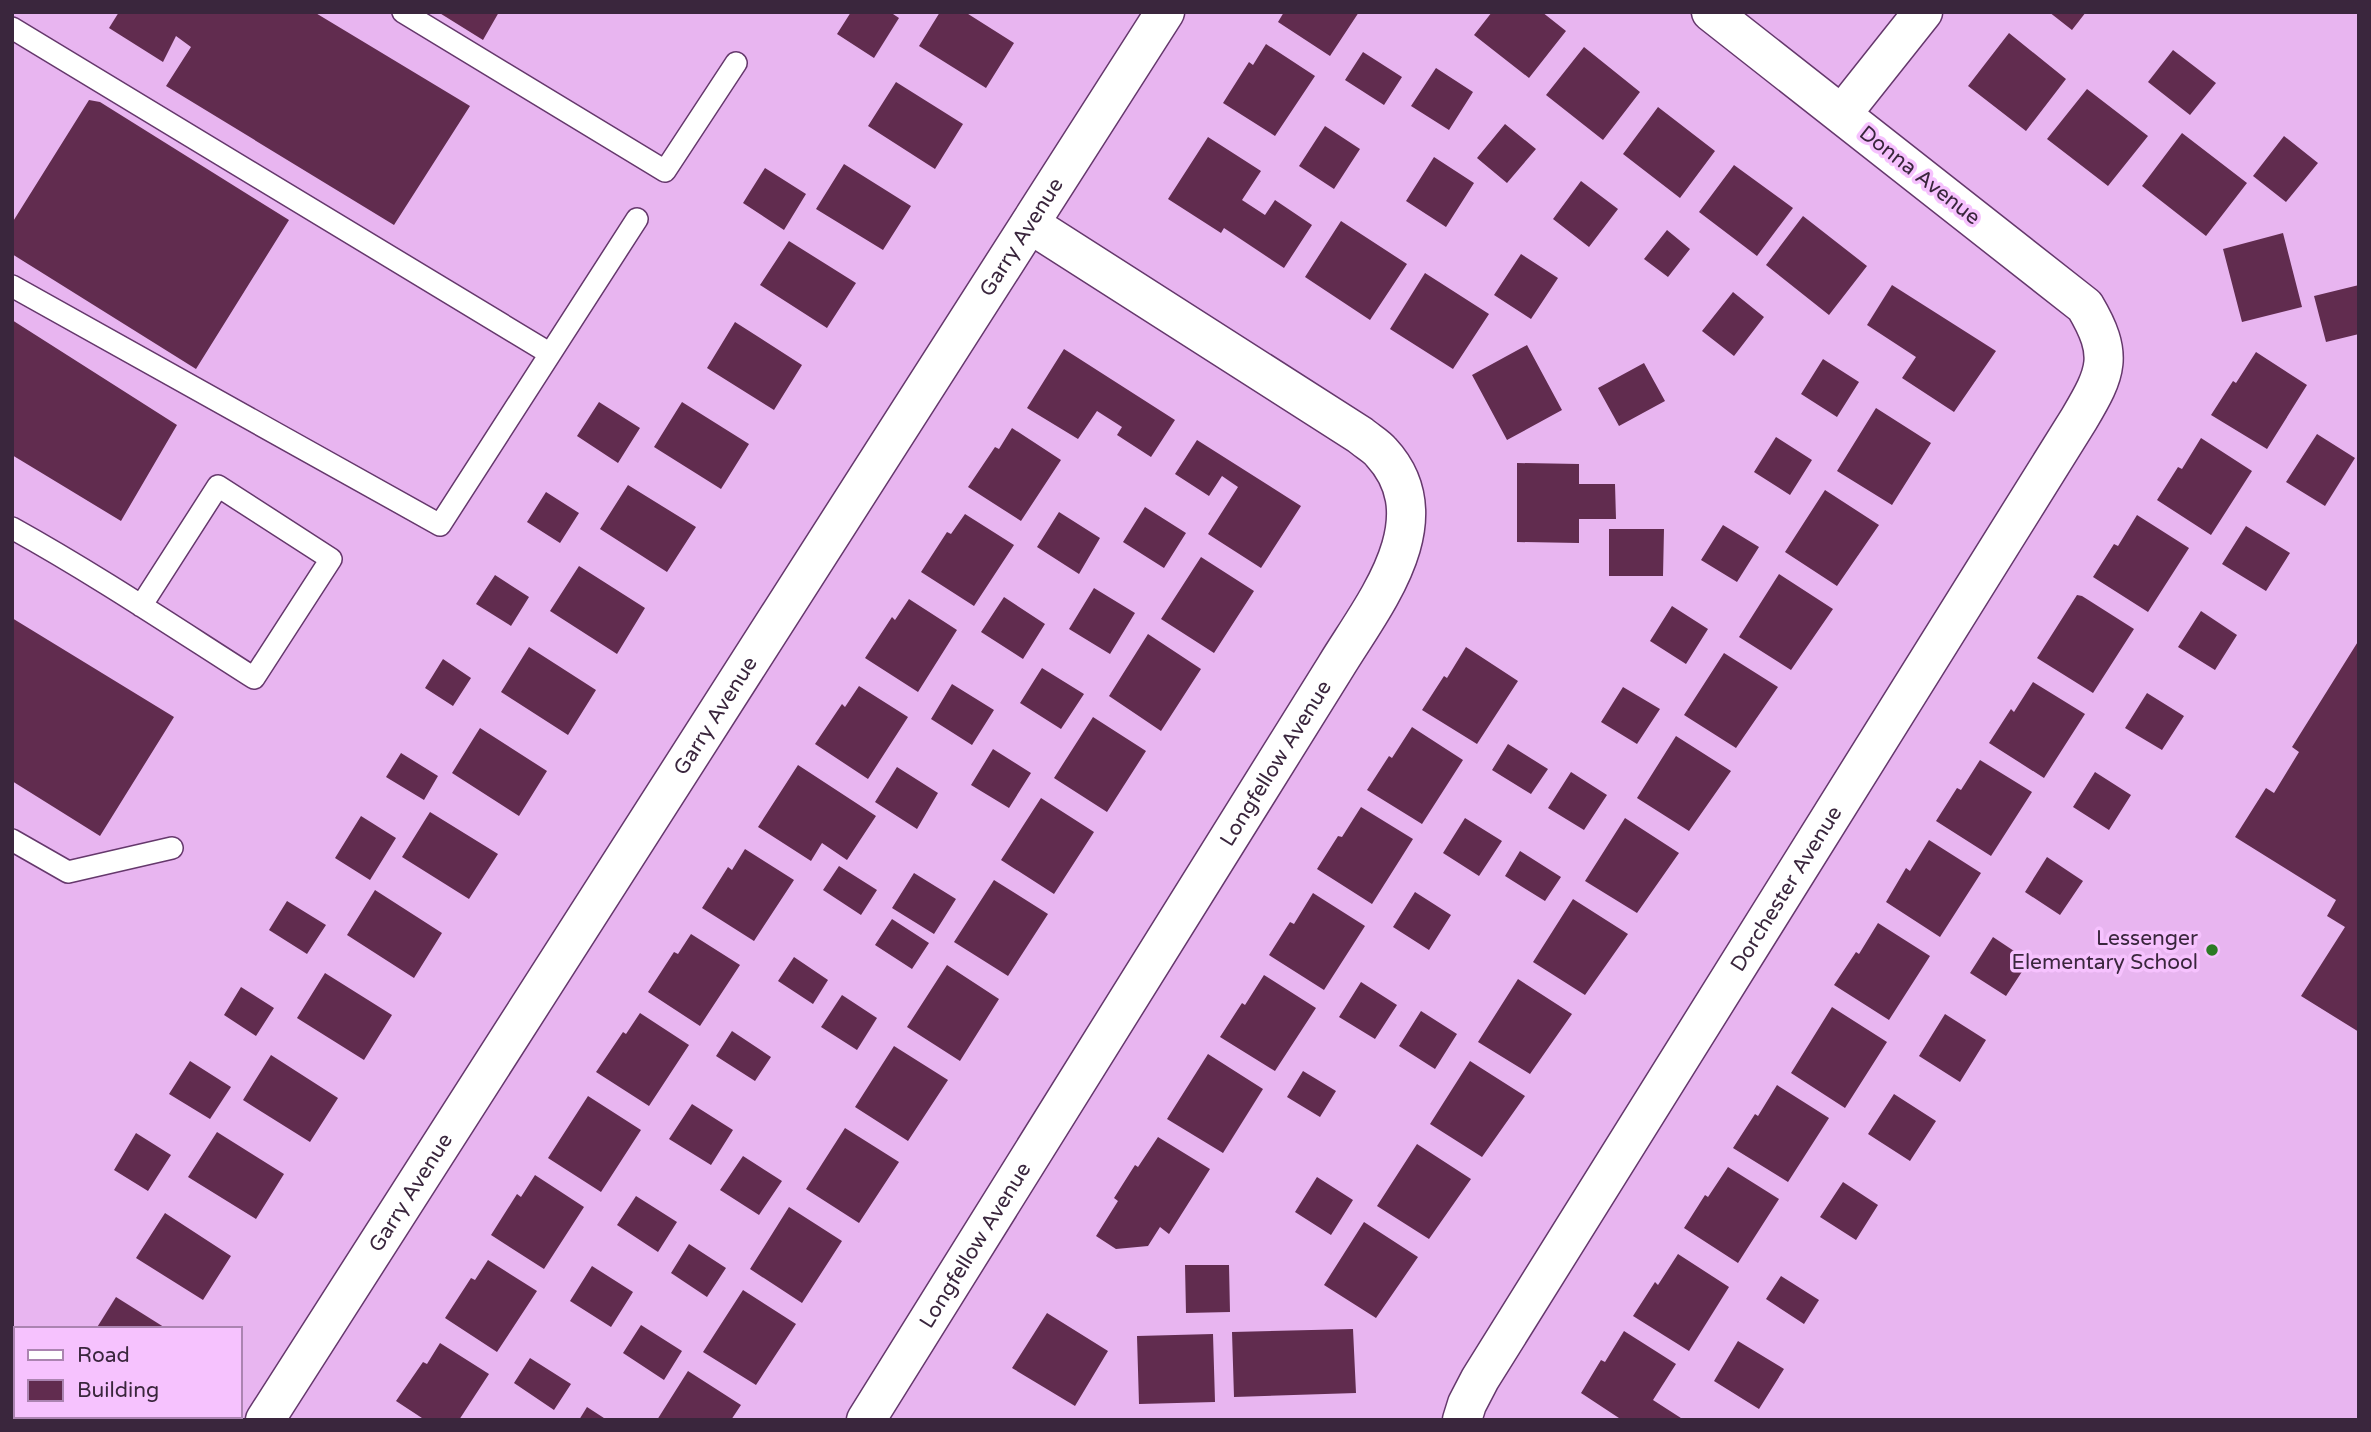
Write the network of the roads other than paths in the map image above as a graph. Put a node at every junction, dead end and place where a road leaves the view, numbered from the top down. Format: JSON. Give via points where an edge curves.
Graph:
{"nodes":[{"id":1,"x":403,"y":12,"type":"edge"},
{"id":2,"x":1165,"y":12,"type":"edge"},
{"id":3,"x":1711,"y":12,"type":"edge"},
{"id":4,"x":1923,"y":12,"type":"edge"},
{"id":5,"x":12,"y":29,"type":"edge"},
{"id":6,"x":736,"y":63,"type":"dead end"},
{"id":7,"x":1842,"y":114,"type":"junction"},
{"id":8,"x":637,"y":219,"type":"dead end"},
{"id":9,"x":1030,"y":224,"type":"junction"},
{"id":10,"x":12,"y":286,"type":"edge"},
{"id":11,"x":549,"y":353,"type":"junction"},
{"id":12,"x":2104,"y":356,"type":"joint"},
{"id":13,"x":12,"y":528,"type":"edge"},
{"id":14,"x":141,"y":606,"type":"junction"},
{"id":15,"x":12,"y":840,"type":"edge"},
{"id":16,"x":172,"y":848,"type":"dead end"},
{"id":17,"x":872,"y":1418,"type":"edge"},
{"id":18,"x":265,"y":1420,"type":"edge"},
{"id":19,"x":1462,"y":1420,"type":"edge"}],
"edges":[{"from":1,"to":6,"type":"lane","via":[[665,171]]},
{"from":2,"to":9,"type":"street","name":"Garry Avenue"},
{"from":3,"to":7,"type":"street","name":"Donna Avenue"},
{"from":4,"to":7,"type":"street"},
{"from":5,"to":11,"type":"lane"},
{"from":7,"to":12,"type":"street","name":"Donna Avenue","via":[[2085,306],[2097,327]]},
{"from":8,"to":11,"type":"lane"},
{"from":9,"to":17,"type":"street","name":"Longfellow Avenue","via":[[1381,451],[1404,489],[1405,532],[1387,582]]},
{"from":9,"to":18,"type":"street","name":"Garry Avenue"},
{"from":10,"to":11,"type":"lane","via":[[440,525]]},
{"from":12,"to":19,"type":"street","name":"Dorchester Avenue","via":[[2101,380],[2079,419],[1480,1379]]},
{"from":13,"to":14,"type":"lane"},
{"from":14,"to":14,"type":"lane","via":[[254,678],[331,559],[218,486]]},
{"from":15,"to":16,"type":"lane","via":[[68,872]]}]}
